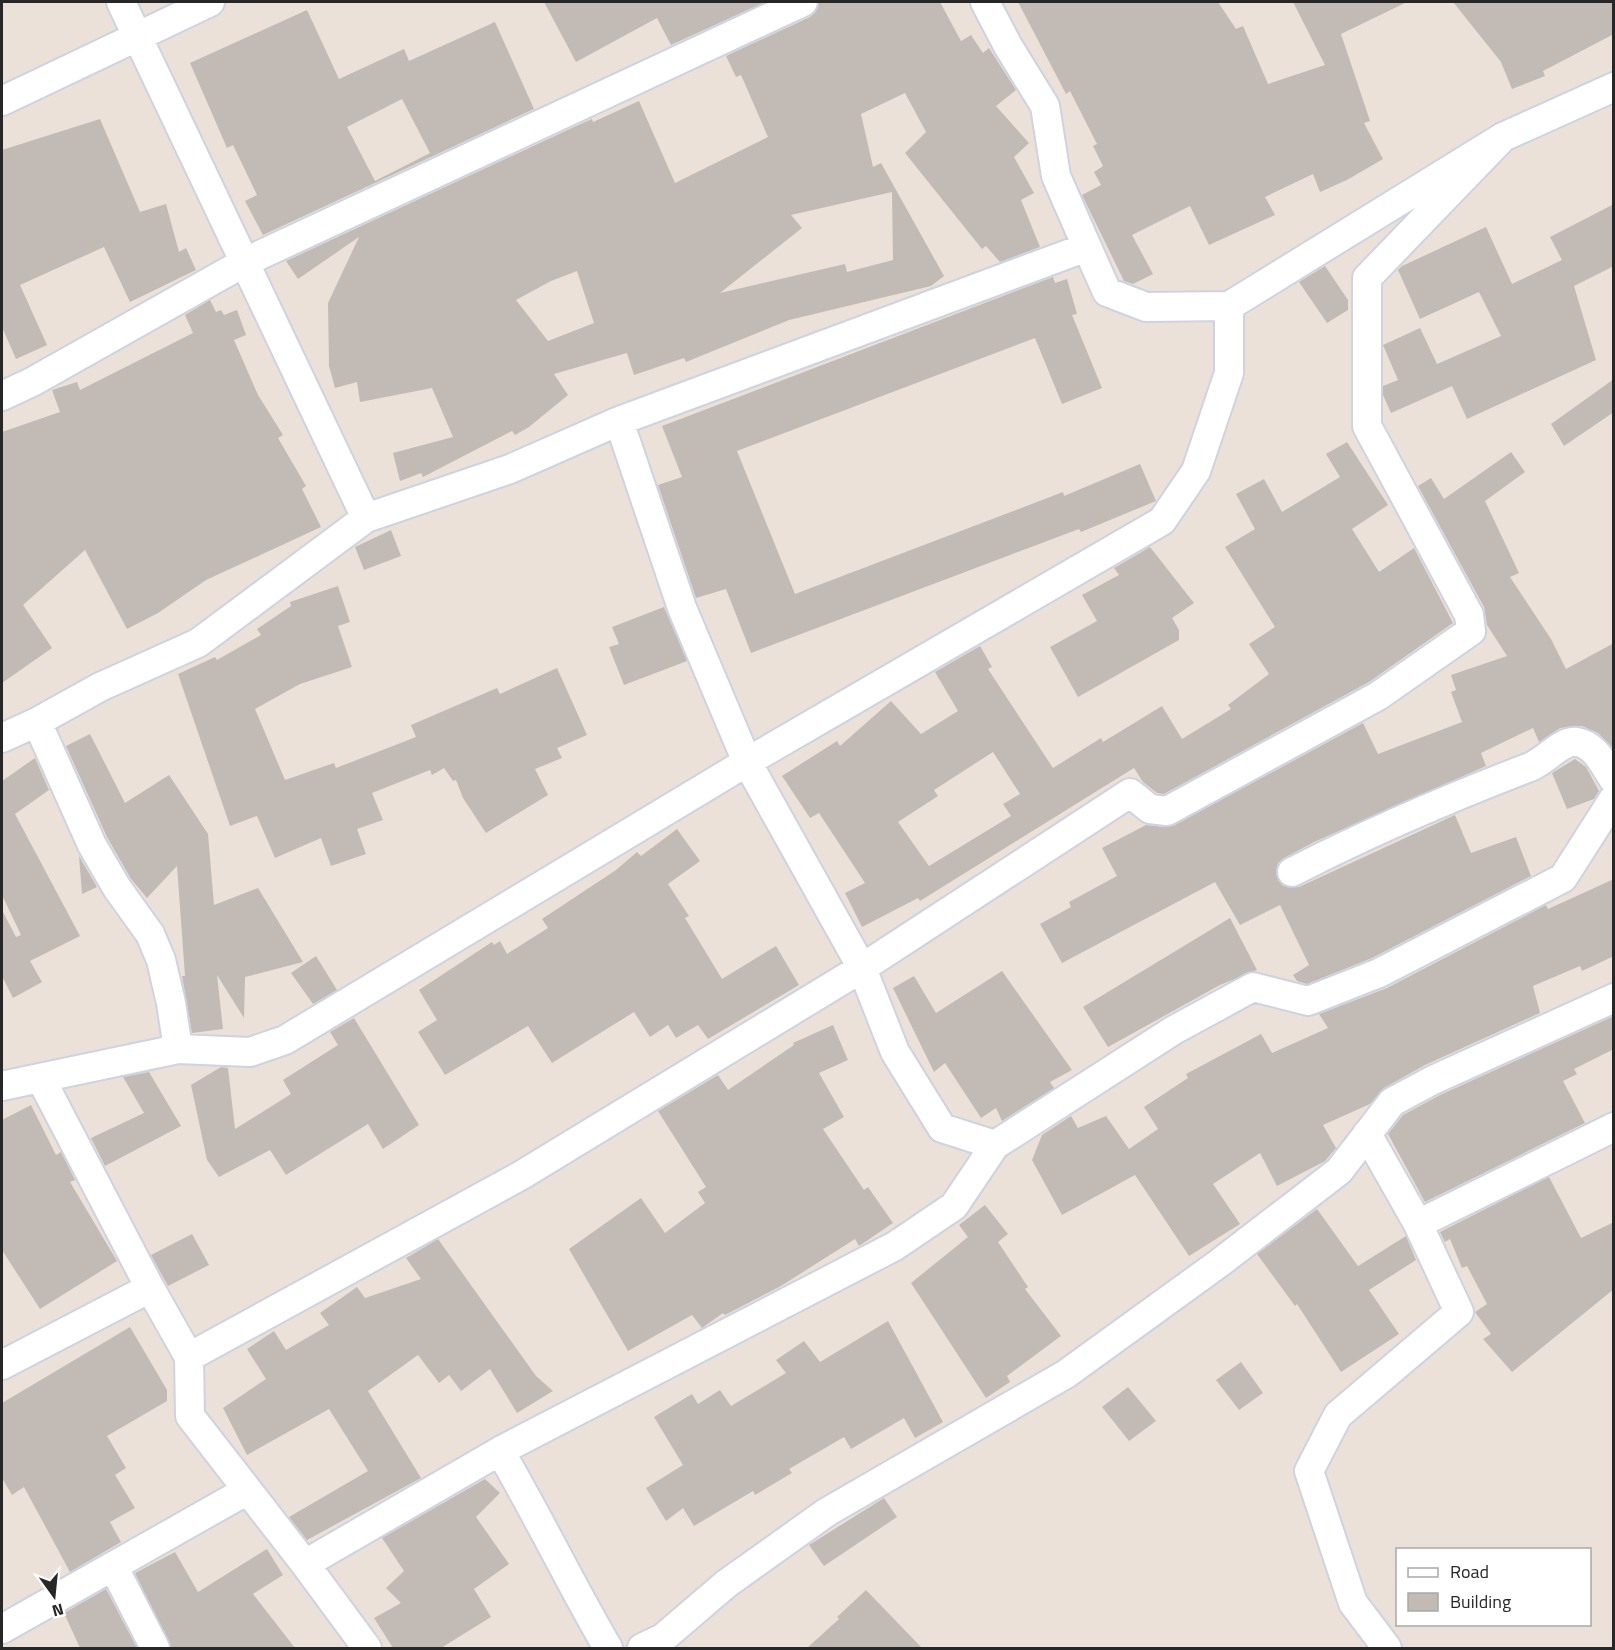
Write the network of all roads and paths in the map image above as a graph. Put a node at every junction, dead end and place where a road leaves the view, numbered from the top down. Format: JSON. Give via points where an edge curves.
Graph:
{"nodes":[{"id":1,"x":121,"y":2,"type":"edge"},
{"id":2,"x":210,"y":2,"type":"edge"},
{"id":3,"x":803,"y":2,"type":"edge"},
{"id":4,"x":985,"y":2,"type":"edge"},
{"id":5,"x":137,"y":36,"type":"junction"},
{"id":6,"x":1614,"y":87,"type":"edge"},
{"id":7,"x":2,"y":101,"type":"edge"},
{"id":8,"x":1503,"y":137,"type":"junction"},
{"id":9,"x":1087,"y":247,"type":"junction"},
{"id":10,"x":245,"y":262,"type":"junction"},
{"id":11,"x":1229,"y":306,"type":"junction"},
{"id":12,"x":2,"y":396,"type":"edge"},
{"id":13,"x":619,"y":421,"type":"junction"},
{"id":14,"x":366,"y":518,"type":"junction"},
{"id":15,"x":37,"y":722,"type":"junction"},
{"id":16,"x":2,"y":738,"type":"edge"},
{"id":17,"x":747,"y":762,"type":"junction"},
{"id":18,"x":1614,"y":780,"type":"edge"},
{"id":19,"x":1614,"y":798,"type":"edge"},
{"id":20,"x":1292,"y":872,"type":"dead end"},
{"id":21,"x":862,"y":968,"type":"junction"},
{"id":22,"x":1614,"y":998,"type":"edge"},
{"id":23,"x":178,"y":1049,"type":"junction"},
{"id":24,"x":41,"y":1079,"type":"junction"},
{"id":25,"x":2,"y":1086,"type":"edge"},
{"id":26,"x":1614,"y":1127,"type":"edge"},
{"id":27,"x":1367,"y":1134,"type":"junction"},
{"id":28,"x":995,"y":1145,"type":"junction"},
{"id":29,"x":1418,"y":1224,"type":"junction"},
{"id":30,"x":150,"y":1288,"type":"junction"},
{"id":31,"x":189,"y":1357,"type":"junction"},
{"id":32,"x":2,"y":1365,"type":"edge"},
{"id":33,"x":500,"y":1451,"type":"junction"},
{"id":34,"x":246,"y":1491,"type":"junction"},
{"id":35,"x":305,"y":1564,"type":"junction"},
{"id":36,"x":113,"y":1566,"type":"junction"},
{"id":37,"x":2,"y":1629,"type":"edge"},
{"id":38,"x":155,"y":1648,"type":"edge"},
{"id":39,"x":367,"y":1648,"type":"edge"},
{"id":40,"x":608,"y":1648,"type":"edge"},
{"id":41,"x":642,"y":1648,"type":"edge"},
{"id":42,"x":1387,"y":1648,"type":"edge"}],
"edges":[{"from":1,"to":5,"type":"street"},
{"from":2,"to":5,"type":"street"},
{"from":3,"to":10,"type":"street"},
{"from":4,"to":9,"type":"street","via":[[1045,106],[1056,176]]},
{"from":5,"to":7,"type":"street"},
{"from":5,"to":10,"type":"street"},
{"from":6,"to":8,"type":"street"},
{"from":8,"to":11,"type":"street"},
{"from":8,"to":21,"type":"street","via":[[1366,278],[1367,426],[1469,615],[1470,631],[1378,696],[1167,811],[1149,809],[1130,793]]},
{"from":9,"to":11,"type":"street","via":[[1107,292],[1146,307]]},
{"from":9,"to":13,"type":"street"},
{"from":10,"to":12,"type":"street"},
{"from":10,"to":14,"type":"street"},
{"from":11,"to":17,"type":"street","via":[[1229,373],[1196,471],[1161,521]]},
{"from":13,"to":14,"type":"street","via":[[510,469]]},
{"from":13,"to":17,"type":"street","via":[[682,608]]},
{"from":14,"to":15,"type":"street","via":[[198,643],[100,687]]},
{"from":15,"to":16,"type":"street"},
{"from":15,"to":23,"type":"street","via":[[92,845],[150,934],[166,982]]},
{"from":17,"to":21,"type":"street"},
{"from":17,"to":23,"type":"street","via":[[285,1040],[250,1052]]},
{"from":18,"to":20,"type":"street","via":[[1587,745],[1562,744],[1545,761],[1430,805]]},
{"from":19,"to":28,"type":"street","via":[[1563,878],[1379,973],[1308,1001],[1253,987],[1174,1030]]},
{"from":21,"to":28,"type":"street","via":[[895,1052],[942,1128]]},
{"from":21,"to":31,"type":"street","via":[[520,1176]]},
{"from":22,"to":27,"type":"street","via":[[1392,1102]]},
{"from":23,"to":24,"type":"street"},
{"from":24,"to":25,"type":"street"},
{"from":24,"to":30,"type":"street"},
{"from":26,"to":29,"type":"street"},
{"from":27,"to":29,"type":"street"},
{"from":27,"to":41,"type":"street","via":[[1339,1171],[1066,1374],[827,1512],[726,1584],[663,1638]]},
{"from":28,"to":33,"type":"street","via":[[954,1206],[895,1246]]},
{"from":29,"to":42,"type":"street","via":[[1460,1312],[1338,1416],[1309,1471],[1353,1603]]},
{"from":30,"to":31,"type":"street"},
{"from":30,"to":32,"type":"street"},
{"from":31,"to":34,"type":"street","via":[[190,1416]]},
{"from":33,"to":35,"type":"street"},
{"from":33,"to":40,"type":"street"},
{"from":34,"to":35,"type":"street"},
{"from":34,"to":36,"type":"street"},
{"from":35,"to":39,"type":"street"},
{"from":36,"to":37,"type":"street"},
{"from":36,"to":38,"type":"street"}]}
